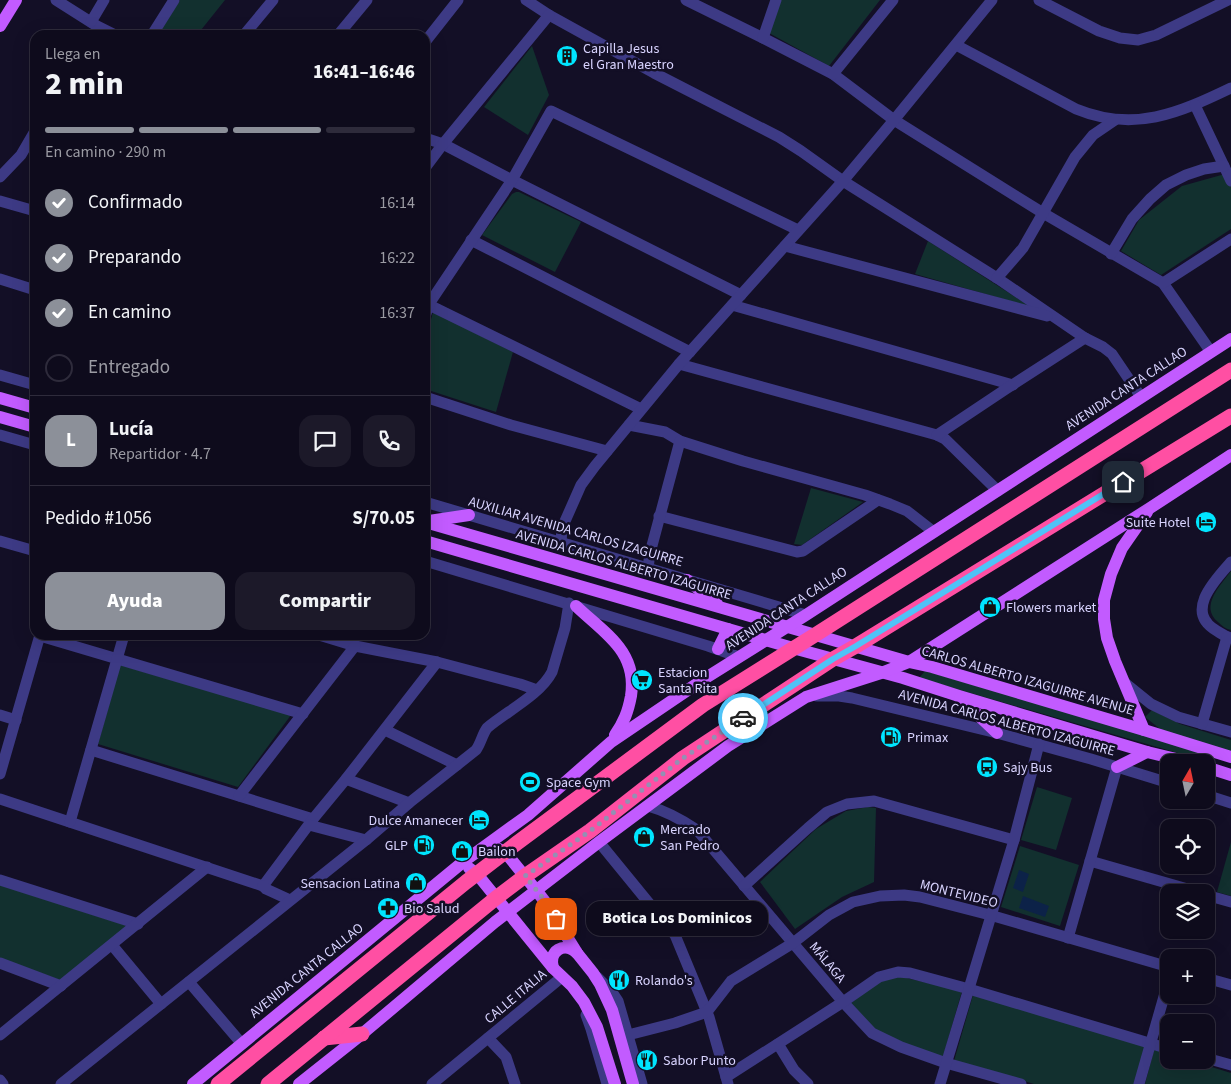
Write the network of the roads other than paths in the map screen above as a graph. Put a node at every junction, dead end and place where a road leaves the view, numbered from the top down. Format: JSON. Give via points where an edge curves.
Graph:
{"nodes":[{"id":1,"x":16,"y":0,"type":"edge"},
{"id":2,"x":56,"y":0,"type":"edge"},
{"id":3,"x":104,"y":0,"type":"edge"},
{"id":4,"x":174,"y":0,"type":"edge"},
{"id":5,"x":272,"y":0,"type":"edge"},
{"id":6,"x":366,"y":0,"type":"edge"},
{"id":7,"x":458,"y":0,"type":"edge"},
{"id":8,"x":526,"y":0,"type":"edge"},
{"id":9,"x":686,"y":0,"type":"edge"},
{"id":10,"x":776,"y":0,"type":"edge"},
{"id":11,"x":893,"y":0,"type":"edge"},
{"id":12,"x":992,"y":0,"type":"edge"},
{"id":13,"x":1228,"y":0,"type":"edge"},
{"id":14,"x":1044,"y":1,"type":"edge"},
{"id":15,"x":549,"y":15,"type":"junction"},
{"id":16,"x":0,"y":26,"type":"edge"},
{"id":17,"x":93,"y":27,"type":"edge"},
{"id":18,"x":155,"y":30,"type":"edge"},
{"id":19,"x":248,"y":30,"type":"edge"},
{"id":20,"x":342,"y":30,"type":"edge"},
{"id":21,"x":430,"y":36,"type":"edge"},
{"id":22,"x":763,"y":38,"type":"junction"},
{"id":23,"x":956,"y":45,"type":"junction"},
{"id":24,"x":833,"y":74,"type":"junction"},
{"id":25,"x":1231,"y":88,"type":"edge"},
{"id":26,"x":1195,"y":105,"type":"junction"},
{"id":27,"x":894,"y":120,"type":"junction"},
{"id":28,"x":1115,"y":120,"type":"junction"},
{"id":29,"x":30,"y":140,"type":"edge"},
{"id":30,"x":430,"y":140,"type":"edge"},
{"id":31,"x":443,"y":144,"type":"junction"},
{"id":32,"x":430,"y":161,"type":"edge"},
{"id":33,"x":1224,"y":166,"type":"junction"},
{"id":34,"x":0,"y":177,"type":"edge"},
{"id":35,"x":512,"y":180,"type":"junction"},
{"id":36,"x":842,"y":181,"type":"junction"},
{"id":37,"x":1231,"y":181,"type":"edge"},
{"id":38,"x":0,"y":201,"type":"edge"},
{"id":39,"x":30,"y":210,"type":"edge"},
{"id":40,"x":1043,"y":213,"type":"junction"},
{"id":41,"x":798,"y":230,"type":"junction"},
{"id":42,"x":1231,"y":239,"type":"edge"},
{"id":43,"x":471,"y":240,"type":"junction"},
{"id":44,"x":785,"y":246,"type":"junction"},
{"id":45,"x":1111,"y":254,"type":"junction"},
{"id":46,"x":997,"y":278,"type":"junction"},
{"id":47,"x":0,"y":279,"type":"edge"},
{"id":48,"x":1163,"y":283,"type":"junction"},
{"id":49,"x":30,"y":288,"type":"edge"},
{"id":50,"x":741,"y":295,"type":"junction"},
{"id":51,"x":430,"y":299,"type":"edge"},
{"id":52,"x":430,"y":304,"type":"edge"},
{"id":53,"x":732,"y":305,"type":"junction"},
{"id":54,"x":1056,"y":319,"type":"junction"},
{"id":55,"x":1085,"y":338,"type":"junction"},
{"id":56,"x":1231,"y":339,"type":"edge"},
{"id":57,"x":690,"y":352,"type":"junction"},
{"id":58,"x":1211,"y":352,"type":"junction"},
{"id":59,"x":679,"y":364,"type":"junction"},
{"id":60,"x":1231,"y":370,"type":"edge"},
{"id":61,"x":0,"y":375,"type":"edge"},
{"id":62,"x":30,"y":384,"type":"edge"},
{"id":63,"x":1013,"y":385,"type":"junction"},
{"id":64,"x":1141,"y":397,"type":"junction"},
{"id":65,"x":0,"y":398,"type":"edge"},
{"id":66,"x":430,"y":398,"type":"edge"},
{"id":67,"x":30,"y":407,"type":"edge"},
{"id":68,"x":642,"y":409,"type":"junction"},
{"id":69,"x":0,"y":417,"type":"edge"},
{"id":70,"x":1228,"y":419,"type":"edge"},
{"id":71,"x":17,"y":422,"type":"junction"},
{"id":72,"x":629,"y":425,"type":"junction"},
{"id":73,"x":30,"y":426,"type":"edge"},
{"id":74,"x":30,"y":428,"type":"edge"},
{"id":75,"x":938,"y":434,"type":"junction"},
{"id":76,"x":0,"y":435,"type":"edge"},
{"id":77,"x":680,"y":441,"type":"junction"},
{"id":78,"x":30,"y":444,"type":"edge"},
{"id":79,"x":607,"y":451,"type":"junction"},
{"id":80,"x":1231,"y":454,"type":"edge"},
{"id":81,"x":998,"y":491,"type":"junction"},
{"id":82,"x":878,"y":500,"type":"junction"},
{"id":83,"x":430,"y":503,"type":"edge"},
{"id":84,"x":1150,"y":508,"type":"junction"},
{"id":85,"x":469,"y":515,"type":"junction"},
{"id":86,"x":659,"y":516,"type":"junction"},
{"id":87,"x":430,"y":520,"type":"edge"},
{"id":88,"x":430,"y":522,"type":"edge"},
{"id":89,"x":934,"y":532,"type":"junction"},
{"id":90,"x":0,"y":541,"type":"edge"},
{"id":91,"x":561,"y":542,"type":"junction"},
{"id":92,"x":430,"y":543,"type":"edge"},
{"id":93,"x":30,"y":550,"type":"edge"},
{"id":94,"x":430,"y":550,"type":"edge"},
{"id":95,"x":454,"y":550,"type":"junction"},
{"id":96,"x":430,"y":562,"type":"edge"},
{"id":97,"x":1231,"y":562,"type":"edge"},
{"id":98,"x":648,"y":568,"type":"junction"},
{"id":99,"x":687,"y":580,"type":"junction"},
{"id":100,"x":572,"y":605,"type":"junction"},
{"id":101,"x":721,"y":608,"type":"junction"},
{"id":102,"x":806,"y":615,"type":"junction"},
{"id":103,"x":786,"y":627,"type":"junction"},
{"id":104,"x":728,"y":629,"type":"junction"},
{"id":105,"x":815,"y":635,"type":"junction"},
{"id":106,"x":1229,"y":638,"type":"edge"},
{"id":107,"x":39,"y":640,"type":"edge"},
{"id":108,"x":54,"y":640,"type":"edge"},
{"id":109,"x":123,"y":640,"type":"edge"},
{"id":110,"x":335,"y":640,"type":"edge"},
{"id":111,"x":766,"y":640,"type":"junction"},
{"id":112,"x":355,"y":646,"type":"junction"},
{"id":113,"x":856,"y":646,"type":"junction"},
{"id":114,"x":793,"y":648,"type":"junction"},
{"id":115,"x":718,"y":649,"type":"junction"},
{"id":116,"x":739,"y":657,"type":"junction"},
{"id":117,"x":118,"y":659,"type":"junction"},
{"id":118,"x":833,"y":659,"type":"junction"},
{"id":119,"x":437,"y":662,"type":"junction"},
{"id":120,"x":909,"y":662,"type":"junction"},
{"id":121,"x":881,"y":673,"type":"junction"},
{"id":122,"x":1125,"y":683,"type":"junction"},
{"id":123,"x":537,"y":690,"type":"junction"},
{"id":124,"x":958,"y":696,"type":"junction"},
{"id":125,"x":806,"y":697,"type":"junction"},
{"id":126,"x":0,"y":714,"type":"edge"},
{"id":127,"x":302,"y":714,"type":"junction"},
{"id":128,"x":16,"y":720,"type":"junction"},
{"id":129,"x":1202,"y":724,"type":"junction"},
{"id":130,"x":384,"y":730,"type":"junction"},
{"id":131,"x":1144,"y":730,"type":"junction"},
{"id":132,"x":1231,"y":732,"type":"edge"},
{"id":133,"x":997,"y":733,"type":"junction"},
{"id":134,"x":611,"y":742,"type":"junction"},
{"id":135,"x":1040,"y":744,"type":"junction"},
{"id":136,"x":1205,"y":749,"type":"junction"},
{"id":137,"x":91,"y":750,"type":"junction"},
{"id":138,"x":1147,"y":752,"type":"junction"},
{"id":139,"x":1207,"y":754,"type":"edge"},
{"id":140,"x":1160,"y":755,"type":"edge"},
{"id":141,"x":1231,"y":757,"type":"edge"},
{"id":142,"x":457,"y":765,"type":"junction"},
{"id":143,"x":1117,"y":767,"type":"junction"},
{"id":144,"x":1215,"y":770,"type":"edge"},
{"id":145,"x":0,"y":774,"type":"edge"},
{"id":146,"x":1231,"y":775,"type":"edge"},
{"id":147,"x":346,"y":779,"type":"junction"},
{"id":148,"x":1160,"y":780,"type":"edge"},
{"id":149,"x":239,"y":796,"type":"junction"},
{"id":150,"x":1215,"y":798,"type":"edge"},
{"id":151,"x":0,"y":799,"type":"edge"},
{"id":152,"x":409,"y":803,"type":"junction"},
{"id":153,"x":1231,"y":803,"type":"edge"},
{"id":154,"x":648,"y":806,"type":"junction"},
{"id":155,"x":70,"y":822,"type":"junction"},
{"id":156,"x":311,"y":822,"type":"junction"},
{"id":157,"x":366,"y":840,"type":"junction"},
{"id":158,"x":1014,"y":840,"type":"junction"},
{"id":159,"x":599,"y":842,"type":"junction"},
{"id":160,"x":488,"y":844,"type":"junction"},
{"id":161,"x":505,"y":852,"type":"junction"},
{"id":162,"x":1090,"y":861,"type":"junction"},
{"id":163,"x":463,"y":862,"type":"junction"},
{"id":164,"x":207,"y":867,"type":"junction"},
{"id":165,"x":477,"y":874,"type":"junction"},
{"id":166,"x":525,"y":876,"type":"junction"},
{"id":167,"x":0,"y":880,"type":"edge"},
{"id":168,"x":1170,"y":884,"type":"edge"},
{"id":169,"x":263,"y":886,"type":"junction"},
{"id":170,"x":744,"y":886,"type":"junction"},
{"id":171,"x":536,"y":890,"type":"junction"},
{"id":172,"x":496,"y":898,"type":"junction"},
{"id":173,"x":1215,"y":898,"type":"edge"},
{"id":174,"x":290,"y":900,"type":"junction"},
{"id":175,"x":1231,"y":902,"type":"edge"},
{"id":176,"x":507,"y":912,"type":"junction"},
{"id":177,"x":990,"y":915,"type":"junction"},
{"id":178,"x":138,"y":924,"type":"junction"},
{"id":179,"x":1068,"y":938,"type":"junction"},
{"id":180,"x":794,"y":944,"type":"junction"},
{"id":181,"x":112,"y":945,"type":"junction"},
{"id":182,"x":577,"y":953,"type":"junction"},
{"id":183,"x":0,"y":963,"type":"edge"},
{"id":184,"x":1160,"y":964,"type":"edge"},
{"id":185,"x":557,"y":972,"type":"junction"},
{"id":186,"x":593,"y":973,"type":"junction"},
{"id":187,"x":1215,"y":981,"type":"edge"},
{"id":188,"x":189,"y":982,"type":"junction"},
{"id":189,"x":1231,"y":985,"type":"edge"},
{"id":190,"x":61,"y":986,"type":"junction"},
{"id":191,"x":968,"y":989,"type":"junction"},
{"id":192,"x":577,"y":992,"type":"junction"},
{"id":193,"x":843,"y":1002,"type":"junction"},
{"id":194,"x":161,"y":1004,"type":"junction"},
{"id":195,"x":1162,"y":1004,"type":"edge"},
{"id":196,"x":706,"y":1012,"type":"junction"},
{"id":197,"x":362,"y":1034,"type":"junction"},
{"id":198,"x":0,"y":1035,"type":"edge"},
{"id":199,"x":628,"y":1035,"type":"junction"},
{"id":200,"x":324,"y":1038,"type":"junction"},
{"id":201,"x":488,"y":1038,"type":"junction"},
{"id":202,"x":242,"y":1044,"type":"junction"},
{"id":203,"x":778,"y":1044,"type":"junction"},
{"id":204,"x":1150,"y":1044,"type":"junction"},
{"id":205,"x":1160,"y":1046,"type":"edge"},
{"id":206,"x":300,"y":1057,"type":"junction"},
{"id":207,"x":1215,"y":1061,"type":"edge"},
{"id":208,"x":946,"y":1063,"type":"junction"},
{"id":209,"x":1231,"y":1065,"type":"edge"},
{"id":210,"x":0,"y":1080,"type":"edge"},
{"id":211,"x":727,"y":1080,"type":"edge"},
{"id":212,"x":3,"y":1084,"type":"edge"},
{"id":213,"x":61,"y":1084,"type":"edge"},
{"id":214,"x":192,"y":1084,"type":"edge"},
{"id":215,"x":218,"y":1084,"type":"edge"},
{"id":216,"x":268,"y":1084,"type":"edge"},
{"id":217,"x":285,"y":1084,"type":"edge"},
{"id":218,"x":299,"y":1084,"type":"edge"},
{"id":219,"x":432,"y":1084,"type":"edge"},
{"id":220,"x":515,"y":1084,"type":"edge"},
{"id":221,"x":607,"y":1084,"type":"edge"},
{"id":222,"x":615,"y":1084,"type":"edge"},
{"id":223,"x":633,"y":1084,"type":"edge"},
{"id":224,"x":642,"y":1084,"type":"edge"},
{"id":225,"x":808,"y":1084,"type":"edge"},
{"id":226,"x":940,"y":1084,"type":"edge"},
{"id":227,"x":1021,"y":1084,"type":"edge"},
{"id":228,"x":1139,"y":1084,"type":"edge"}],
"edges":[{"from":1,"to":16,"type":"main road"},
{"from":2,"to":17,"type":"street"},
{"from":3,"to":17,"type":"street"},
{"from":4,"to":18,"type":"street"},
{"from":5,"to":19,"type":"street"},
{"from":6,"to":20,"type":"street"},
{"from":7,"to":21,"type":"street"},
{"from":8,"to":15,"type":"street"},
{"from":9,"to":22,"type":"street"},
{"from":10,"to":22,"type":"street"},
{"from":11,"to":24,"type":"street"},
{"from":12,"to":23,"type":"street"},
{"from":13,"to":14,"type":"street","via":[[1156,35],[1138,40],[1099,31]]},
{"from":15,"to":31,"type":"street"},
{"from":15,"to":36,"type":"street","via":[[779,137]]},
{"from":22,"to":24,"type":"street"},
{"from":23,"to":27,"type":"street"},
{"from":23,"to":28,"type":"street","via":[[1076,109]]},
{"from":24,"to":27,"type":"street"},
{"from":25,"to":26,"type":"street"},
{"from":26,"to":28,"type":"street","via":[[1156,117]]},
{"from":26,"to":33,"type":"street"},
{"from":27,"to":36,"type":"street"},
{"from":27,"to":40,"type":"street"},
{"from":28,"to":40,"type":"street","via":[[1093,136],[1075,157]]},
{"from":29,"to":34,"type":"street","via":[[21,155]]},
{"from":30,"to":31,"type":"street"},
{"from":31,"to":32,"type":"street"},
{"from":31,"to":35,"type":"street"},
{"from":33,"to":37,"type":"street"},
{"from":33,"to":45,"type":"street","via":[[1204,169],[1166,185],[1132,219]]},
{"from":35,"to":41,"type":"street","via":[[551,111]]},
{"from":35,"to":43,"type":"street"},
{"from":35,"to":50,"type":"street"},
{"from":36,"to":41,"type":"street"},
{"from":36,"to":46,"type":"street"},
{"from":38,"to":39,"type":"street"},
{"from":40,"to":45,"type":"street"},
{"from":40,"to":46,"type":"street","via":[[1023,248]]},
{"from":41,"to":44,"type":"street"},
{"from":42,"to":48,"type":"street"},
{"from":43,"to":51,"type":"street"},
{"from":43,"to":57,"type":"street"},
{"from":44,"to":50,"type":"street"},
{"from":44,"to":54,"type":"street"},
{"from":45,"to":48,"type":"street"},
{"from":46,"to":54,"type":"street"},
{"from":47,"to":49,"type":"street"},
{"from":48,"to":58,"type":"street"},
{"from":50,"to":53,"type":"street"},
{"from":52,"to":68,"type":"street"},
{"from":53,"to":57,"type":"street"},
{"from":53,"to":63,"type":"street"},
{"from":54,"to":55,"type":"street"},
{"from":55,"to":63,"type":"street"},
{"from":55,"to":64,"type":"street","via":[[1112,354]]},
{"from":56,"to":58,"type":"main road","name":"AVENIDA CANTA CALLAO"},
{"from":57,"to":59,"type":"street"},
{"from":58,"to":64,"type":"main road","name":"AVENIDA CANTA CALLAO"},
{"from":59,"to":68,"type":"street"},
{"from":59,"to":75,"type":"street"},
{"from":60,"to":105,"type":"highway"},
{"from":61,"to":62,"type":"street"},
{"from":63,"to":75,"type":"street"},
{"from":64,"to":81,"type":"main road","name":"AVENIDA CANTA CALLAO"},
{"from":65,"to":67,"type":"main road"},
{"from":66,"to":79,"type":"street","via":[[511,425]]},
{"from":68,"to":72,"type":"street"},
{"from":69,"to":71,"type":"main road"},
{"from":70,"to":113,"type":"highway"},
{"from":71,"to":73,"type":"main road"},
{"from":71,"to":74,"type":"main road"},
{"from":72,"to":77,"type":"street","via":[[665,432]]},
{"from":72,"to":79,"type":"street"},
{"from":75,"to":81,"type":"street"},
{"from":76,"to":78,"type":"street"},
{"from":77,"to":82,"type":"street"},
{"from":77,"to":86,"type":"street"},
{"from":79,"to":91,"type":"street","via":[[581,485],[562,528]]},
{"from":80,"to":84,"type":"main road"},
{"from":81,"to":89,"type":"main road","name":"AVENIDA CANTA CALLAO"},
{"from":82,"to":86,"type":"street","via":[[803,551],[796,552]]},
{"from":82,"to":89,"type":"street","via":[[907,511]]},
{"from":83,"to":85,"type":"street","name":"AUXILIAR AVENIDA CARLOS IZAGUIRRE"},
{"from":84,"to":120,"type":"main road"},
{"from":84,"to":122,"type":"main road","via":[[1122,548],[1104,600],[1107,638]]},
{"from":85,"to":87,"type":"main road"},
{"from":85,"to":91,"type":"street","name":"AUXILIAR AVENIDA CARLOS IZAGUIRRE"},
{"from":86,"to":98,"type":"street"},
{"from":88,"to":101,"type":"main road","name":"AVENIDA CARLOS ALBERTO IZAGUIRRE"},
{"from":89,"to":102,"type":"main road","name":"AVENIDA CANTA CALLAO"},
{"from":90,"to":93,"type":"street"},
{"from":91,"to":98,"type":"street","name":"AUXILIAR AVENIDA CARLOS IZAGUIRRE"},
{"from":92,"to":95,"type":"main road"},
{"from":94,"to":95,"type":"main road"},
{"from":95,"to":104,"type":"main road"},
{"from":96,"to":100,"type":"street"},
{"from":97,"to":106,"type":"street","via":[[1216,578],[1204,598],[1201,611],[1210,628]]},
{"from":98,"to":99,"type":"street","name":"AUXILIAR AVENIDA CARLOS IZAGUIRRE"},
{"from":99,"to":101,"type":"main road"},
{"from":99,"to":102,"type":"street","name":"AUXILIAR AVENIDA CARLOS IZAGUIRRE"},
{"from":100,"to":115,"type":"street"},
{"from":100,"to":123,"type":"street","via":[[552,672]]},
{"from":100,"to":134,"type":"main road","via":[[612,638],[631,669],[632,688],[624,724]]},
{"from":101,"to":103,"type":"main road","name":"AVENIDA CARLOS ALBERTO IZAGUIRRE"},
{"from":102,"to":103,"type":"main road","name":"AVENIDA CANTA CALLAO"},
{"from":103,"to":105,"type":"main road","name":"AVENIDA CARLOS ALBERTO IZAGUIRRE"},
{"from":103,"to":111,"type":"main road","name":"AVENIDA CANTA CALLAO"},
{"from":104,"to":111,"type":"main road"},
{"from":104,"to":115,"type":"main road"},
{"from":105,"to":113,"type":"main road","name":"CARLOS ALBERTO IZAGUIRRE AVENUE"},
{"from":105,"to":114,"type":"highway"},
{"from":106,"to":129,"type":"street"},
{"from":107,"to":128,"type":"street"},
{"from":108,"to":117,"type":"street"},
{"from":109,"to":117,"type":"street"},
{"from":110,"to":112,"type":"street"},
{"from":111,"to":114,"type":"main road"},
{"from":111,"to":116,"type":"main road","name":"AVENIDA CANTA CALLAO"},
{"from":112,"to":119,"type":"street"},
{"from":112,"to":127,"type":"street"},
{"from":113,"to":118,"type":"highway"},
{"from":113,"to":120,"type":"main road","name":"CARLOS ALBERTO IZAGUIRRE AVENUE"},
{"from":114,"to":118,"type":"main road"},
{"from":114,"to":161,"type":"highway","via":[[704,705]]},
{"from":115,"to":116,"type":"street"},
{"from":116,"to":134,"type":"main road","name":"AVENIDA CANTA CALLAO"},
{"from":117,"to":127,"type":"street"},
{"from":117,"to":137,"type":"street"},
{"from":118,"to":121,"type":"main road"},
{"from":118,"to":166,"type":"highway","via":[[683,758],[590,831]]},
{"from":119,"to":123,"type":"street"},
{"from":119,"to":130,"type":"street"},
{"from":120,"to":121,"type":"main road"},
{"from":120,"to":131,"type":"main road","name":"CARLOS ALBERTO IZAGUIRRE AVENUE"},
{"from":121,"to":124,"type":"main road"},
{"from":121,"to":125,"type":"main road"},
{"from":122,"to":129,"type":"street","via":[[1151,704]]},
{"from":122,"to":131,"type":"main road"},
{"from":123,"to":142,"type":"street","via":[[487,728],[476,750]]},
{"from":124,"to":133,"type":"main road"},
{"from":124,"to":138,"type":"main road"},
{"from":125,"to":133,"type":"street","name":"AVENIDA CARLOS ALBERTO IZAGUIRRE","via":[[852,698]]},
{"from":125,"to":154,"type":"main road","via":[[728,746]]},
{"from":126,"to":128,"type":"street"},
{"from":127,"to":149,"type":"street"},
{"from":128,"to":145,"type":"street"},
{"from":129,"to":132,"type":"street"},
{"from":130,"to":142,"type":"street"},
{"from":130,"to":147,"type":"street"},
{"from":131,"to":136,"type":"main road","name":"CARLOS ALBERTO IZAGUIRRE AVENUE"},
{"from":133,"to":135,"type":"street","name":"AVENIDA CARLOS ALBERTO IZAGUIRRE"},
{"from":134,"to":160,"type":"main road","name":"AVENIDA CANTA CALLAO","via":[[528,815]]},
{"from":135,"to":143,"type":"street","name":"AVENIDA CARLOS ALBERTO IZAGUIRRE"},
{"from":135,"to":158,"type":"street"},
{"from":136,"to":139,"type":"main road"},
{"from":136,"to":141,"type":"main road","name":"CARLOS ALBERTO IZAGUIRRE AVENUE"},
{"from":137,"to":149,"type":"street"},
{"from":137,"to":155,"type":"street"},
{"from":138,"to":140,"type":"main road"},
{"from":138,"to":143,"type":"main road"},
{"from":142,"to":152,"type":"street"},
{"from":143,"to":148,"type":"street","name":"AVENIDA CARLOS ALBERTO IZAGUIRRE"},
{"from":143,"to":162,"type":"street"},
{"from":144,"to":146,"type":"main road"},
{"from":147,"to":152,"type":"street"},
{"from":147,"to":156,"type":"street"},
{"from":149,"to":156,"type":"street"},
{"from":150,"to":153,"type":"street"},
{"from":151,"to":155,"type":"street"},
{"from":152,"to":157,"type":"street"},
{"from":154,"to":159,"type":"main road"},
{"from":154,"to":170,"type":"street","name":"MÁLAGA","via":[[664,811],[697,830]]},
{"from":155,"to":164,"type":"street"},
{"from":156,"to":157,"type":"street"},
{"from":156,"to":169,"type":"street"},
{"from":157,"to":174,"type":"street"},
{"from":158,"to":170,"type":"street","via":[[874,801],[847,804],[827,812]]},
{"from":158,"to":177,"type":"street"},
{"from":159,"to":171,"type":"main road"},
{"from":159,"to":196,"type":"street","via":[[675,935]]},
{"from":160,"to":161,"type":"main road"},
{"from":160,"to":163,"type":"main road","name":"AVENIDA CANTA CALLAO"},
{"from":161,"to":165,"type":"highway"},
{"from":161,"to":166,"type":"main road"},
{"from":162,"to":168,"type":"street"},
{"from":162,"to":179,"type":"street"},
{"from":163,"to":165,"type":"main road"},
{"from":163,"to":202,"type":"main road","name":"AVENIDA CANTA CALLAO"},
{"from":164,"to":169,"type":"street"},
{"from":164,"to":178,"type":"street"},
{"from":165,"to":172,"type":"main road"},
{"from":165,"to":215,"type":"highway"},
{"from":166,"to":171,"type":"main road"},
{"from":166,"to":172,"type":"highway"},
{"from":167,"to":178,"type":"street"},
{"from":169,"to":174,"type":"street"},
{"from":170,"to":180,"type":"street","name":"MÁLAGA"},
{"from":171,"to":176,"type":"main road"},
{"from":171,"to":182,"type":"main road"},
{"from":172,"to":176,"type":"main road"},
{"from":172,"to":200,"type":"highway"},
{"from":173,"to":175,"type":"street"},
{"from":174,"to":188,"type":"street"},
{"from":176,"to":185,"type":"main road"},
{"from":176,"to":197,"type":"main road"},
{"from":177,"to":179,"type":"street","name":"MONTEVIDEO"},
{"from":177,"to":180,"type":"street","name":"MONTEVIDEO","via":[[920,897],[880,896],[853,902],[829,915]]},
{"from":177,"to":191,"type":"street"},
{"from":178,"to":181,"type":"street"},
{"from":179,"to":184,"type":"street","name":"MONTEVIDEO"},
{"from":180,"to":193,"type":"street","name":"MÁLAGA"},
{"from":180,"to":196,"type":"street","name":"MONTEVIDEO","via":[[731,981]]},
{"from":181,"to":190,"type":"street"},
{"from":181,"to":194,"type":"street"},
{"from":182,"to":185,"type":"main road","via":[[567,947],[556,950],[552,964]]},
{"from":182,"to":186,"type":"main road"},
{"from":183,"to":190,"type":"street"},
{"from":185,"to":192,"type":"main road"},
{"from":185,"to":201,"type":"street","name":"CALLE ITALIA"},
{"from":186,"to":199,"type":"street","via":[[618,1002]]},
{"from":186,"to":223,"type":"main road","via":[[612,1010]]},
{"from":187,"to":189,"type":"street"},
{"from":188,"to":194,"type":"street"},
{"from":188,"to":202,"type":"street"},
{"from":190,"to":198,"type":"street"},
{"from":191,"to":193,"type":"street","via":[[898,972],[879,977]]},
{"from":191,"to":204,"type":"street"},
{"from":191,"to":208,"type":"street"},
{"from":192,"to":221,"type":"street"},
{"from":192,"to":222,"type":"main road","via":[[595,1021]]},
{"from":193,"to":203,"type":"street"},
{"from":193,"to":208,"type":"street","name":"MÁLAGA","via":[[872,1033]]},
{"from":194,"to":213,"type":"street"},
{"from":195,"to":204,"type":"street"},
{"from":196,"to":199,"type":"street"},
{"from":196,"to":211,"type":"street"},
{"from":197,"to":200,"type":"highway"},
{"from":197,"to":218,"type":"main road"},
{"from":199,"to":224,"type":"street"},
{"from":200,"to":206,"type":"highway"},
{"from":201,"to":219,"type":"street","name":"CALLE ITALIA"},
{"from":201,"to":220,"type":"street","name":"CALLE ITALIA","via":[[506,1057]]},
{"from":202,"to":214,"type":"main road","name":"AVENIDA CANTA CALLAO"},
{"from":203,"to":211,"type":"street"},
{"from":203,"to":225,"type":"street","via":[[794,1070]]},
{"from":204,"to":205,"type":"street"},
{"from":204,"to":228,"type":"street"},
{"from":206,"to":216,"type":"highway"},
{"from":206,"to":217,"type":"highway"},
{"from":207,"to":209,"type":"street"},
{"from":208,"to":226,"type":"street"},
{"from":208,"to":227,"type":"street","name":"MÁLAGA"},
{"from":210,"to":212,"type":"street"}]}
